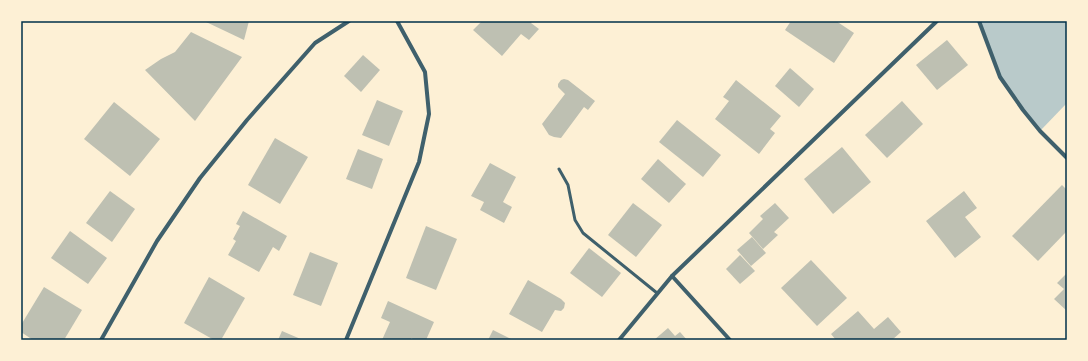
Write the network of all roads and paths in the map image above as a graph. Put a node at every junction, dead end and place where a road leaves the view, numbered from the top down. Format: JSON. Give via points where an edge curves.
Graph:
{"nodes":[{"id":1,"x":349,"y":21,"type":"edge"},
{"id":2,"x":397,"y":21,"type":"edge"},
{"id":3,"x":937,"y":21,"type":"edge"},
{"id":4,"x":979,"y":21,"type":"edge"},
{"id":5,"x":1067,"y":158,"type":"edge"},
{"id":6,"x":559,"y":169,"type":"dead end"},
{"id":7,"x":672,"y":276,"type":"junction"},
{"id":8,"x":657,"y":293,"type":"junction"},
{"id":9,"x":101,"y":340,"type":"edge"},
{"id":10,"x":346,"y":340,"type":"edge"},
{"id":11,"x":619,"y":340,"type":"edge"},
{"id":12,"x":730,"y":340,"type":"edge"}],
"edges":[{"from":1,"to":9,"type":"street","via":[[315,43],[200,178],[157,241]]},
{"from":2,"to":10,"type":"street","via":[[425,72],[429,114],[419,162]]},
{"from":3,"to":7,"type":"street"},
{"from":4,"to":5,"type":"street","via":[[1000,77],[1040,131]]},
{"from":6,"to":8,"type":"lane","via":[[568,185],[575,220],[583,234]]},
{"from":7,"to":8,"type":"street"},
{"from":7,"to":12,"type":"street"},
{"from":8,"to":11,"type":"street"}]}
